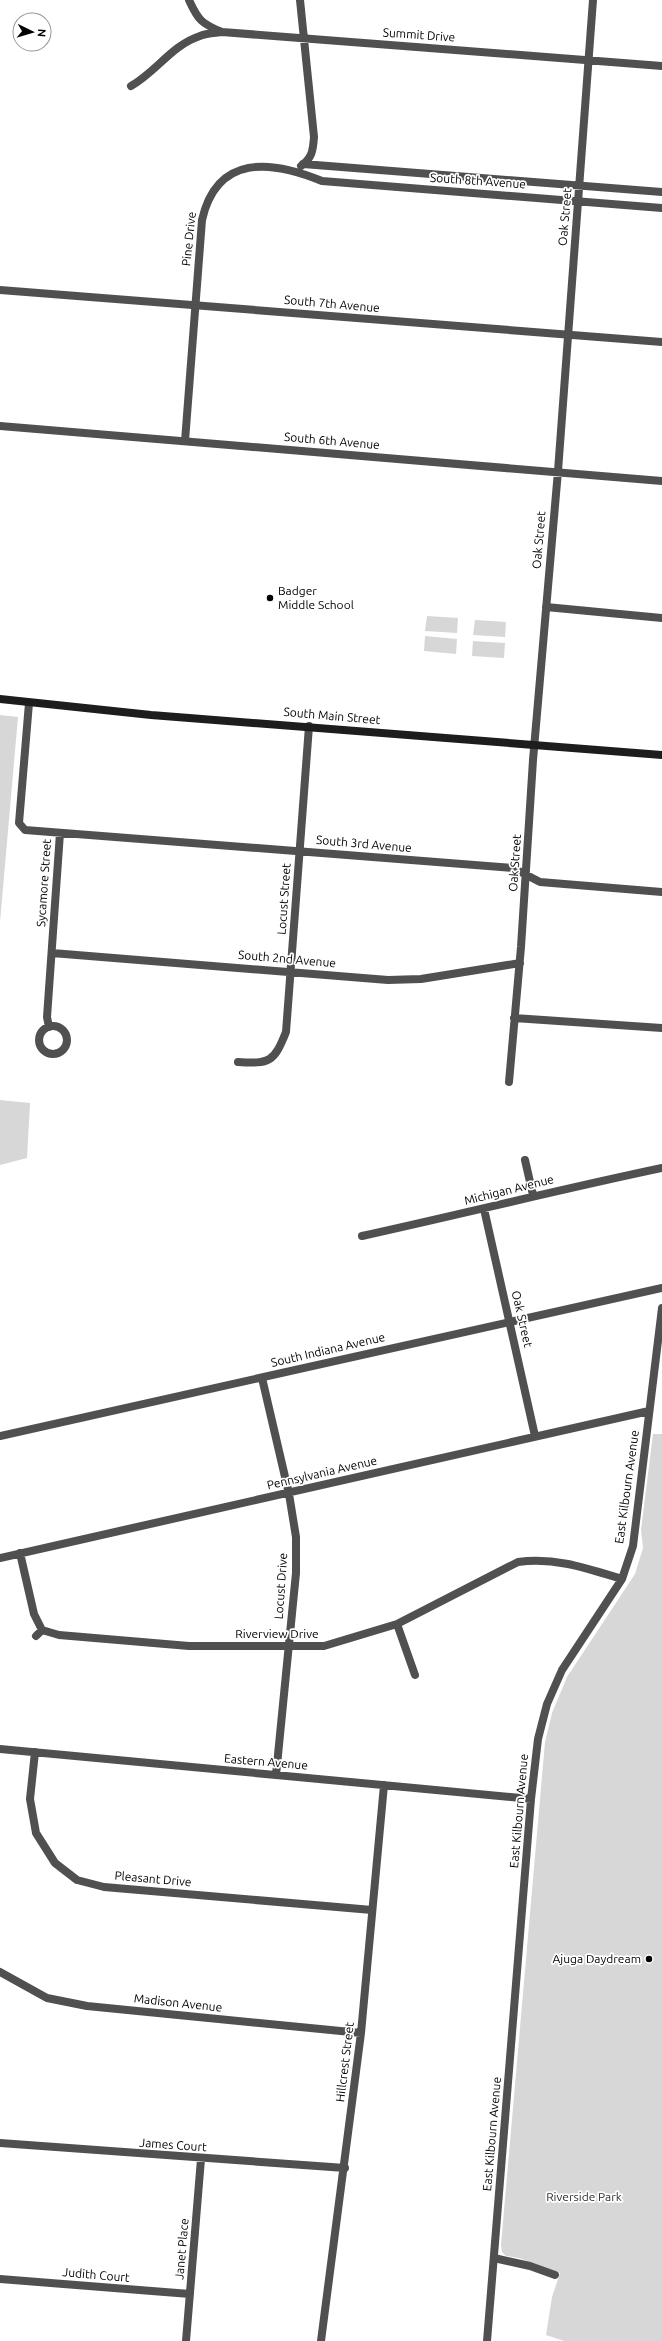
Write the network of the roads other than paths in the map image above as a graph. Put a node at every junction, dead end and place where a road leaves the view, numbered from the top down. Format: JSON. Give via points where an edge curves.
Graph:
{"nodes":[{"id":1,"x":189,"y":0,"type":"edge"},
{"id":2,"x":300,"y":0,"type":"edge"},
{"id":3,"x":593,"y":0,"type":"edge"},
{"id":4,"x":222,"y":32,"type":"junction"},
{"id":5,"x":304,"y":38,"type":"junction"},
{"id":6,"x":589,"y":60,"type":"junction"},
{"id":7,"x":662,"y":66,"type":"edge"},
{"id":8,"x":131,"y":86,"type":"dead end"},
{"id":9,"x":303,"y":164,"type":"junction"},
{"id":10,"x":295,"y":170,"type":"junction"},
{"id":11,"x":580,"y":185,"type":"junction"},
{"id":12,"x":662,"y":192,"type":"edge"},
{"id":13,"x":579,"y":201,"type":"junction"},
{"id":14,"x":662,"y":208,"type":"edge"},
{"id":15,"x":0,"y":290,"type":"edge"},
{"id":16,"x":195,"y":305,"type":"junction"},
{"id":17,"x":568,"y":334,"type":"junction"},
{"id":18,"x":662,"y":342,"type":"edge"},
{"id":19,"x":0,"y":426,"type":"edge"},
{"id":20,"x":185,"y":441,"type":"junction"},
{"id":21,"x":558,"y":471,"type":"junction"},
{"id":22,"x":662,"y":481,"type":"edge"},
{"id":23,"x":546,"y":607,"type":"junction"},
{"id":24,"x":662,"y":618,"type":"edge"},
{"id":25,"x":0,"y":699,"type":"edge"},
{"id":26,"x":29,"y":703,"type":"junction"},
{"id":27,"x":309,"y":726,"type":"junction"},
{"id":28,"x":534,"y":746,"type":"junction"},
{"id":29,"x":662,"y":755,"type":"edge"},
{"id":30,"x":60,"y":833,"type":"junction"},
{"id":31,"x":300,"y":851,"type":"junction"},
{"id":32,"x":526,"y":876,"type":"junction"},
{"id":33,"x":662,"y":892,"type":"edge"},
{"id":34,"x":52,"y":954,"type":"junction"},
{"id":35,"x":520,"y":963,"type":"junction"},
{"id":36,"x":291,"y":971,"type":"junction"},
{"id":37,"x":514,"y":1018,"type":"junction"},
{"id":38,"x":49,"y":1027,"type":"dead end"},
{"id":39,"x":662,"y":1028,"type":"edge"},
{"id":40,"x":238,"y":1062,"type":"dead end"},
{"id":41,"x":509,"y":1082,"type":"dead end"},
{"id":42,"x":525,"y":1160,"type":"dead end"},
{"id":43,"x":662,"y":1168,"type":"edge"},
{"id":44,"x":533,"y":1195,"type":"junction"},
{"id":45,"x":484,"y":1209,"type":"junction"},
{"id":46,"x":362,"y":1236,"type":"dead end"},
{"id":47,"x":662,"y":1288,"type":"edge"},
{"id":48,"x":662,"y":1308,"type":"edge"},
{"id":49,"x":511,"y":1321,"type":"junction"},
{"id":50,"x":262,"y":1378,"type":"junction"},
{"id":51,"x":649,"y":1411,"type":"junction"},
{"id":52,"x":0,"y":1436,"type":"edge"},
{"id":53,"x":535,"y":1436,"type":"junction"},
{"id":54,"x":289,"y":1494,"type":"junction"},
{"id":55,"x":20,"y":1553,"type":"junction"},
{"id":56,"x":0,"y":1558,"type":"edge"},
{"id":57,"x":622,"y":1579,"type":"junction"},
{"id":58,"x":397,"y":1624,"type":"junction"},
{"id":59,"x":289,"y":1645,"type":"junction"},
{"id":60,"x":415,"y":1674,"type":"dead end"},
{"id":61,"x":0,"y":1749,"type":"edge"},
{"id":62,"x":35,"y":1752,"type":"junction"},
{"id":63,"x":276,"y":1775,"type":"junction"},
{"id":64,"x":384,"y":1785,"type":"junction"},
{"id":65,"x":531,"y":1799,"type":"junction"},
{"id":66,"x":372,"y":1910,"type":"junction"},
{"id":67,"x":0,"y":1972,"type":"edge"},
{"id":68,"x":361,"y":2033,"type":"junction"},
{"id":69,"x":0,"y":2144,"type":"edge"},
{"id":70,"x":201,"y":2159,"type":"junction"},
{"id":71,"x":345,"y":2168,"type":"junction"},
{"id":72,"x":494,"y":2258,"type":"junction"},
{"id":73,"x":555,"y":2275,"type":"dead end"},
{"id":74,"x":0,"y":2279,"type":"edge"},
{"id":75,"x":190,"y":2294,"type":"junction"},
{"id":76,"x":186,"y":2341,"type":"edge"},
{"id":77,"x":321,"y":2341,"type":"edge"},
{"id":78,"x":487,"y":2341,"type":"edge"}],
"edges":[{"from":1,"to":4,"type":"street","name":"Summit Drive","via":[[197,17],[205,26]]},
{"from":2,"to":5,"type":"street"},
{"from":3,"to":6,"type":"street","name":"Oak Street"},
{"from":4,"to":5,"type":"street","name":"Summit Drive"},
{"from":4,"to":8,"type":"street","via":[[200,35],[180,46],[163,59],[147,77]]},
{"from":5,"to":6,"type":"street","name":"Summit Drive"},
{"from":5,"to":9,"type":"street","via":[[314,137],[312,153]]},
{"from":6,"to":7,"type":"street","name":"Summit Drive"},
{"from":6,"to":11,"type":"street","name":"Oak Street"},
{"from":9,"to":10,"type":"street"},
{"from":9,"to":11,"type":"street","name":"South 8th Avenue"},
{"from":10,"to":13,"type":"street","name":"South 8th Avenue","via":[[322,181]]},
{"from":10,"to":16,"type":"street","name":"Pine Drive","via":[[254,166],[242,168],[231,173],[206,201]]},
{"from":11,"to":12,"type":"street","name":"South 8th Avenue"},
{"from":11,"to":13,"type":"street","name":"Oak Street"},
{"from":13,"to":14,"type":"street","name":"South 8th Avenue"},
{"from":13,"to":17,"type":"street","name":"Oak Street"},
{"from":15,"to":16,"type":"street","name":"South 7th Avenue"},
{"from":16,"to":17,"type":"street","name":"South 7th Avenue"},
{"from":16,"to":20,"type":"street","name":"Pine Drive"},
{"from":17,"to":18,"type":"street","name":"South 7th Avenue"},
{"from":17,"to":21,"type":"street","name":"Oak Street"},
{"from":19,"to":20,"type":"street","name":"South 6th Avenue"},
{"from":20,"to":21,"type":"street","name":"South 6th Avenue"},
{"from":21,"to":22,"type":"street","name":"South 6th Avenue"},
{"from":21,"to":23,"type":"street","name":"Oak Street"},
{"from":23,"to":24,"type":"street"},
{"from":23,"to":28,"type":"street","name":"Oak Street"},
{"from":25,"to":26,"type":"main road","name":"South Main Street"},
{"from":26,"to":27,"type":"main road","name":"South Main Street"},
{"from":26,"to":30,"type":"street","name":"Sycamore Street","via":[[19,823],[25,830]]},
{"from":27,"to":28,"type":"main road","name":"South Main Street"},
{"from":27,"to":31,"type":"street","name":"Locust Street"},
{"from":28,"to":29,"type":"main road","name":"South Main Street"},
{"from":28,"to":32,"type":"street","name":"Oak Street"},
{"from":30,"to":31,"type":"street","name":"South 3rd Avenue"},
{"from":30,"to":34,"type":"street","name":"Sycamore Street"},
{"from":31,"to":32,"type":"street","name":"South 3rd Avenue","via":[[512,868],[521,870]]},
{"from":31,"to":36,"type":"street","name":"Locust Street"},
{"from":32,"to":33,"type":"street","name":"South 3rd Avenue","via":[[540,882]]},
{"from":32,"to":35,"type":"street","name":"Oak Street"},
{"from":34,"to":36,"type":"street","name":"South 2nd Avenue"},
{"from":34,"to":38,"type":"street","name":"Sycamore Street","via":[[47,1017]]},
{"from":35,"to":36,"type":"street","name":"South 2nd Avenue","via":[[421,979],[388,980]]},
{"from":35,"to":37,"type":"street","name":"Oak Street"},
{"from":36,"to":40,"type":"street","name":"Locust Street","via":[[286,1032],[278,1053],[260,1063]]},
{"from":37,"to":39,"type":"street"},
{"from":37,"to":41,"type":"street","name":"Oak Street"},
{"from":42,"to":44,"type":"street"},
{"from":43,"to":44,"type":"street","name":"Michigan Avenue"},
{"from":44,"to":45,"type":"street","name":"Michigan Avenue"},
{"from":45,"to":46,"type":"street","name":"Michigan Avenue"},
{"from":45,"to":49,"type":"street","name":"Oak Street"},
{"from":47,"to":49,"type":"street","name":"South Indiana Avenue"},
{"from":48,"to":51,"type":"street","name":"East Kilbourn Avenue"},
{"from":49,"to":50,"type":"street","name":"South Indiana Avenue"},
{"from":49,"to":53,"type":"street","name":"Oak Street"},
{"from":50,"to":52,"type":"street","name":"South Indiana Avenue"},
{"from":50,"to":54,"type":"street","name":"Locust Drive"},
{"from":51,"to":53,"type":"street","name":"Pennsylvania Avenue"},
{"from":51,"to":57,"type":"street","name":"East Kilbourn Avenue","via":[[633,1546]]},
{"from":53,"to":54,"type":"street","name":"Pennsylvania Avenue"},
{"from":54,"to":55,"type":"street","name":"Pennsylvania Avenue"},
{"from":54,"to":59,"type":"street","name":"Locust Drive","via":[[296,1537],[296,1573]]},
{"from":55,"to":56,"type":"street","name":"Pennsylvania Avenue"},
{"from":55,"to":59,"type":"street","name":"Riverview Drive","via":[[39,1633],[189,1646]]},
{"from":57,"to":58,"type":"street","name":"Riverview Drive","via":[[566,1563],[534,1560],[518,1562]]},
{"from":57,"to":65,"type":"street","name":"East Kilbourn Avenue","via":[[562,1670],[547,1704],[538,1739]]},
{"from":58,"to":59,"type":"street","name":"Riverview Drive","via":[[324,1646]]},
{"from":58,"to":60,"type":"street"},
{"from":59,"to":63,"type":"street","name":"Locust Drive"},
{"from":61,"to":62,"type":"street","name":"Eastern Avenue"},
{"from":62,"to":63,"type":"street","name":"Eastern Avenue"},
{"from":62,"to":66,"type":"street","name":"Pleasant Drive","via":[[30,1799],[36,1833],[55,1863],[76,1880],[104,1886]]},
{"from":63,"to":64,"type":"street","name":"Eastern Avenue"},
{"from":64,"to":65,"type":"street","name":"Eastern Avenue"},
{"from":64,"to":66,"type":"street","name":"Hillcrest Street"},
{"from":65,"to":72,"type":"street","name":"East Kilbourn Avenue"},
{"from":66,"to":68,"type":"street","name":"Hillcrest Street"},
{"from":67,"to":68,"type":"street","name":"Madison Avenue","via":[[47,1998],[80,2004]]},
{"from":68,"to":71,"type":"street","name":"Hillcrest Street"},
{"from":69,"to":70,"type":"street","name":"James Court"},
{"from":70,"to":71,"type":"street","name":"James Court"},
{"from":70,"to":75,"type":"street","name":"Janet Place"},
{"from":71,"to":77,"type":"street","name":"Hillcrest Street"},
{"from":72,"to":73,"type":"street"},
{"from":72,"to":78,"type":"street","name":"East Kilbourn Avenue"},
{"from":74,"to":75,"type":"street","name":"Judith Court"},
{"from":75,"to":76,"type":"street","name":"Janet Place"}]}
